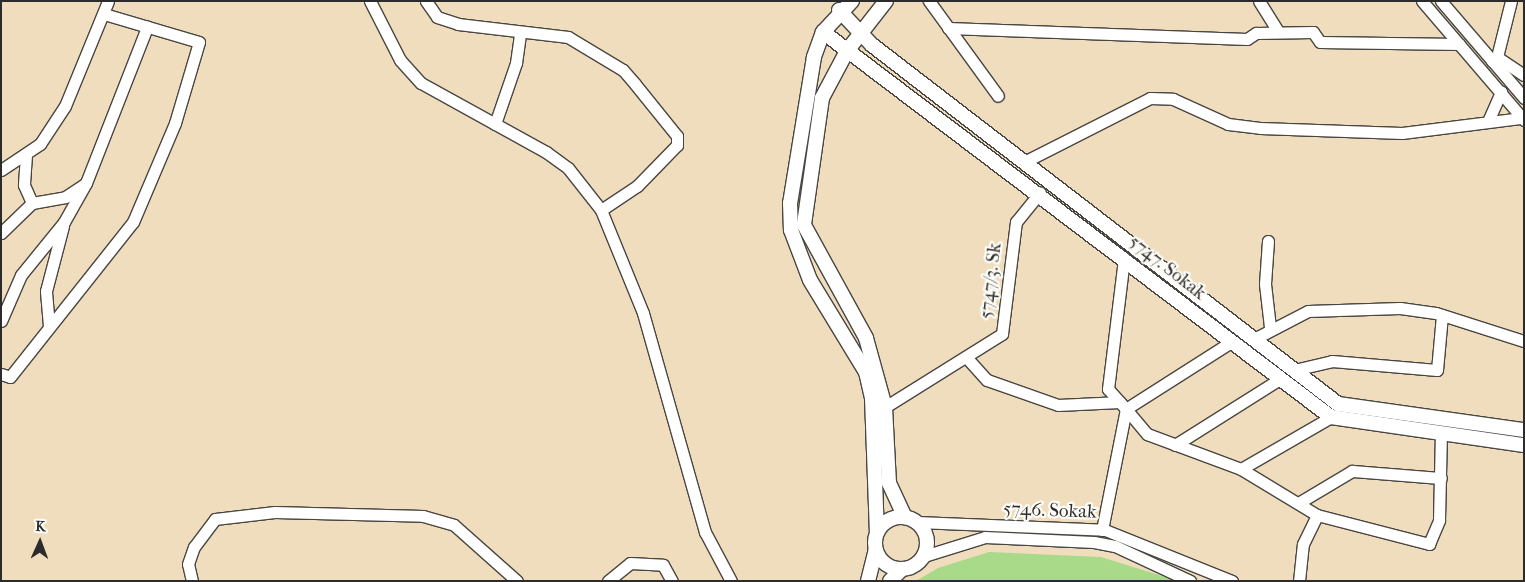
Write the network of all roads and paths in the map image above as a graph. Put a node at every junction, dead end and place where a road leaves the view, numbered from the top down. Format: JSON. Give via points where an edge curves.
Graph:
{"nodes":[{"id":1,"x":108,"y":1,"type":"edge"},
{"id":2,"x":370,"y":1,"type":"edge"},
{"id":3,"x":426,"y":1,"type":"edge"},
{"id":4,"x":852,"y":1,"type":"edge"},
{"id":5,"x":886,"y":1,"type":"edge"},
{"id":6,"x":929,"y":1,"type":"edge"},
{"id":7,"x":1259,"y":1,"type":"edge"},
{"id":8,"x":1422,"y":1,"type":"edge"},
{"id":9,"x":1440,"y":1,"type":"edge"},
{"id":10,"x":1511,"y":1,"type":"edge"},
{"id":11,"x":839,"y":10,"type":"junction"},
{"id":12,"x":104,"y":14,"type":"junction"},
{"id":13,"x":148,"y":27,"type":"junction"},
{"id":14,"x":948,"y":28,"type":"junction"},
{"id":15,"x":862,"y":31,"type":"junction"},
{"id":16,"x":823,"y":32,"type":"junction"},
{"id":17,"x":1278,"y":32,"type":"junction"},
{"id":18,"x":520,"y":33,"type":"junction"},
{"id":19,"x":1459,"y":44,"type":"junction"},
{"id":20,"x":848,"y":51,"type":"junction"},
{"id":21,"x":1494,"y":59,"type":"junction"},
{"id":22,"x":1524,"y":74,"type":"edge"},
{"id":23,"x":1501,"y":92,"type":"junction"},
{"id":24,"x":998,"y":96,"type":"dead end"},
{"id":25,"x":1524,"y":98,"type":"edge"},
{"id":26,"x":1489,"y":119,"type":"junction"},
{"id":27,"x":1522,"y":119,"type":"edge"},
{"id":28,"x":495,"y":124,"type":"junction"},
{"id":29,"x":26,"y":155,"type":"junction"},
{"id":30,"x":1026,"y":161,"type":"junction"},
{"id":31,"x":1,"y":170,"type":"edge"},
{"id":32,"x":86,"y":183,"type":"junction"},
{"id":33,"x":1040,"y":192,"type":"junction"},
{"id":34,"x":32,"y":203,"type":"junction"},
{"id":35,"x":602,"y":210,"type":"junction"},
{"id":36,"x":64,"y":222,"type":"junction"},
{"id":37,"x":1,"y":233,"type":"edge"},
{"id":38,"x":1268,"y":241,"type":"dead end"},
{"id":39,"x":1124,"y":258,"type":"junction"},
{"id":40,"x":1442,"y":315,"type":"junction"},
{"id":41,"x":1,"y":321,"type":"edge"},
{"id":42,"x":49,"y":326,"type":"junction"},
{"id":43,"x":1270,"y":327,"type":"junction"},
{"id":44,"x":1254,"y":339,"type":"junction"},
{"id":45,"x":1524,"y":341,"type":"edge"},
{"id":46,"x":1231,"y":342,"type":"junction"},
{"id":47,"x":966,"y":357,"type":"junction"},
{"id":48,"x":1294,"y":370,"type":"junction"},
{"id":49,"x":1,"y":374,"type":"edge"},
{"id":50,"x":1280,"y":379,"type":"junction"},
{"id":51,"x":1123,"y":405,"type":"junction"},
{"id":52,"x":884,"y":407,"type":"junction"},
{"id":53,"x":1331,"y":417,"type":"junction"},
{"id":54,"x":1524,"y":430,"type":"edge"},
{"id":55,"x":1441,"y":434,"type":"junction"},
{"id":56,"x":1175,"y":445,"type":"junction"},
{"id":57,"x":1524,"y":445,"type":"edge"},
{"id":58,"x":1241,"y":469,"type":"junction"},
{"id":59,"x":1441,"y":478,"type":"junction"},
{"id":60,"x":1300,"y":502,"type":"junction"},
{"id":61,"x":1317,"y":515,"type":"junction"},
{"id":62,"x":911,"y":520,"type":"junction"},
{"id":63,"x":1102,"y":530,"type":"junction"},
{"id":64,"x":877,"y":533,"type":"junction"},
{"id":65,"x":876,"y":550,"type":"junction"},
{"id":66,"x":924,"y":556,"type":"junction"},
{"id":67,"x":902,"y":569,"type":"junction"},
{"id":68,"x":192,"y":581,"type":"edge"},
{"id":69,"x":517,"y":581,"type":"edge"},
{"id":70,"x":608,"y":581,"type":"edge"},
{"id":71,"x":672,"y":581,"type":"edge"},
{"id":72,"x":731,"y":581,"type":"edge"},
{"id":73,"x":868,"y":581,"type":"edge"},
{"id":74,"x":890,"y":581,"type":"edge"},
{"id":75,"x":1190,"y":581,"type":"edge"},
{"id":76,"x":1232,"y":581,"type":"edge"},
{"id":77,"x":1300,"y":581,"type":"edge"}],
"edges":[{"from":1,"to":12,"type":"street"},
{"from":2,"to":28,"type":"street","via":[[400,60],[421,83]]},
{"from":3,"to":18,"type":"street","via":[[437,17]]},
{"from":4,"to":11,"type":"main road"},
{"from":5,"to":15,"type":"main road"},
{"from":6,"to":14,"type":"street"},
{"from":7,"to":17,"type":"street"},
{"from":8,"to":19,"type":"street"},
{"from":9,"to":21,"type":"street"},
{"from":10,"to":21,"type":"street"},
{"from":11,"to":15,"type":"main road","name":"5747. Sokak"},
{"from":11,"to":16,"type":"main road"},
{"from":12,"to":13,"type":"street"},
{"from":12,"to":29,"type":"street","via":[[65,106],[40,144]]},
{"from":13,"to":32,"type":"street"},
{"from":13,"to":42,"type":"street","via":[[198,42],[175,124],[133,222]]},
{"from":14,"to":17,"type":"street","via":[[1247,39],[1256,33]]},
{"from":14,"to":24,"type":"street"},
{"from":15,"to":20,"type":"main road"},
{"from":15,"to":30,"type":"main road","name":"5747. Sokak","via":[[872,45]]},
{"from":16,"to":20,"type":"main road","name":"5747. Sokak"},
{"from":16,"to":64,"type":"main road","via":[[805,98],[790,203],[791,230],[810,280],[866,372],[872,398]]},
{"from":17,"to":19,"type":"street","via":[[1313,32],[1320,42]]},
{"from":18,"to":28,"type":"street","via":[[516,63]]},
{"from":18,"to":35,"type":"street","via":[[568,38],[623,70],[677,136],[677,145],[637,186]]},
{"from":19,"to":23,"type":"street"},
{"from":20,"to":33,"type":"main road","name":"5747. Sokak"},
{"from":20,"to":52,"type":"main road","via":[[822,98],[804,224],[866,338]]},
{"from":21,"to":22,"type":"street"},
{"from":21,"to":25,"type":"street"},
{"from":23,"to":26,"type":"street"},
{"from":23,"to":27,"type":"street"},
{"from":26,"to":27,"type":"street"},
{"from":26,"to":30,"type":"street","via":[[1402,132],[1260,128],[1228,124],[1173,99],[1150,98]]},
{"from":28,"to":35,"type":"street","via":[[568,168]]},
{"from":29,"to":31,"type":"street"},
{"from":29,"to":34,"type":"street","via":[[24,185]]},
{"from":30,"to":44,"type":"main road","name":"5747. Sokak"},
{"from":32,"to":34,"type":"street","via":[[65,197]]},
{"from":32,"to":36,"type":"street"},
{"from":33,"to":39,"type":"main road","name":"5747. Sokak"},
{"from":33,"to":47,"type":"street","name":"5747/3. Sk","via":[[1016,222],[1002,334]]},
{"from":34,"to":37,"type":"street"},
{"from":35,"to":72,"type":"street","via":[[643,313],[705,532]]},
{"from":36,"to":41,"type":"street","via":[[21,275]]},
{"from":36,"to":42,"type":"street","via":[[46,291]]},
{"from":38,"to":43,"type":"street","via":[[1265,284]]},
{"from":39,"to":46,"type":"main road","name":"5747. Sokak"},
{"from":39,"to":51,"type":"street","via":[[1108,389]]},
{"from":40,"to":43,"type":"street","via":[[1400,308],[1348,308],[1308,311]]},
{"from":40,"to":45,"type":"street"},
{"from":40,"to":48,"type":"street","via":[[1437,370],[1332,361]]},
{"from":42,"to":49,"type":"street","via":[[10,377]]},
{"from":43,"to":44,"type":"street"},
{"from":44,"to":48,"type":"main road","name":"5747. Sokak"},
{"from":46,"to":50,"type":"main road","name":"5747. Sokak"},
{"from":46,"to":51,"type":"street"},
{"from":47,"to":51,"type":"street","via":[[987,380],[1058,405]]},
{"from":47,"to":52,"type":"street","name":"5747/3. Sk"},
{"from":48,"to":54,"type":"main road","name":"5747. Sokak","via":[[1338,404]]},
{"from":50,"to":53,"type":"main road","name":"5747. Sokak"},
{"from":50,"to":56,"type":"street"},
{"from":51,"to":56,"type":"street","via":[[1147,434]]},
{"from":51,"to":63,"type":"street"},
{"from":52,"to":62,"type":"main road","via":[[888,483]]},
{"from":53,"to":55,"type":"main road","name":"5747. Sokak"},
{"from":53,"to":58,"type":"street"},
{"from":55,"to":57,"type":"main road","name":"5747. Sokak"},
{"from":55,"to":59,"type":"street"},
{"from":56,"to":58,"type":"street"},
{"from":58,"to":60,"type":"street"},
{"from":59,"to":60,"type":"street","via":[[1352,470]]},
{"from":59,"to":61,"type":"street","via":[[1439,520],[1430,544]]},
{"from":60,"to":61,"type":"street"},
{"from":61,"to":77,"type":"street","via":[[1303,544]]},
{"from":62,"to":63,"type":"street","name":"5746. Sokak"},
{"from":62,"to":64,"type":"main road","via":[[888,520]]},
{"from":62,"to":66,"type":"main road","via":[[926,534]]},
{"from":63,"to":76,"type":"street","name":"5746. Sokak"},
{"from":64,"to":65,"type":"main road"},
{"from":65,"to":67,"type":"main road","via":[[886,564]]},
{"from":65,"to":73,"type":"main road"},
{"from":66,"to":67,"type":"main road"},
{"from":66,"to":75,"type":"street","name":"5746. Sokak","via":[[985,537],[1094,542],[1115,546]]},
{"from":67,"to":74,"type":"main road"},
{"from":68,"to":69,"type":"street","via":[[188,564],[194,547],[215,519],[275,512],[423,516],[454,525]]},
{"from":70,"to":71,"type":"street","via":[[630,563],[663,565]]}]}
